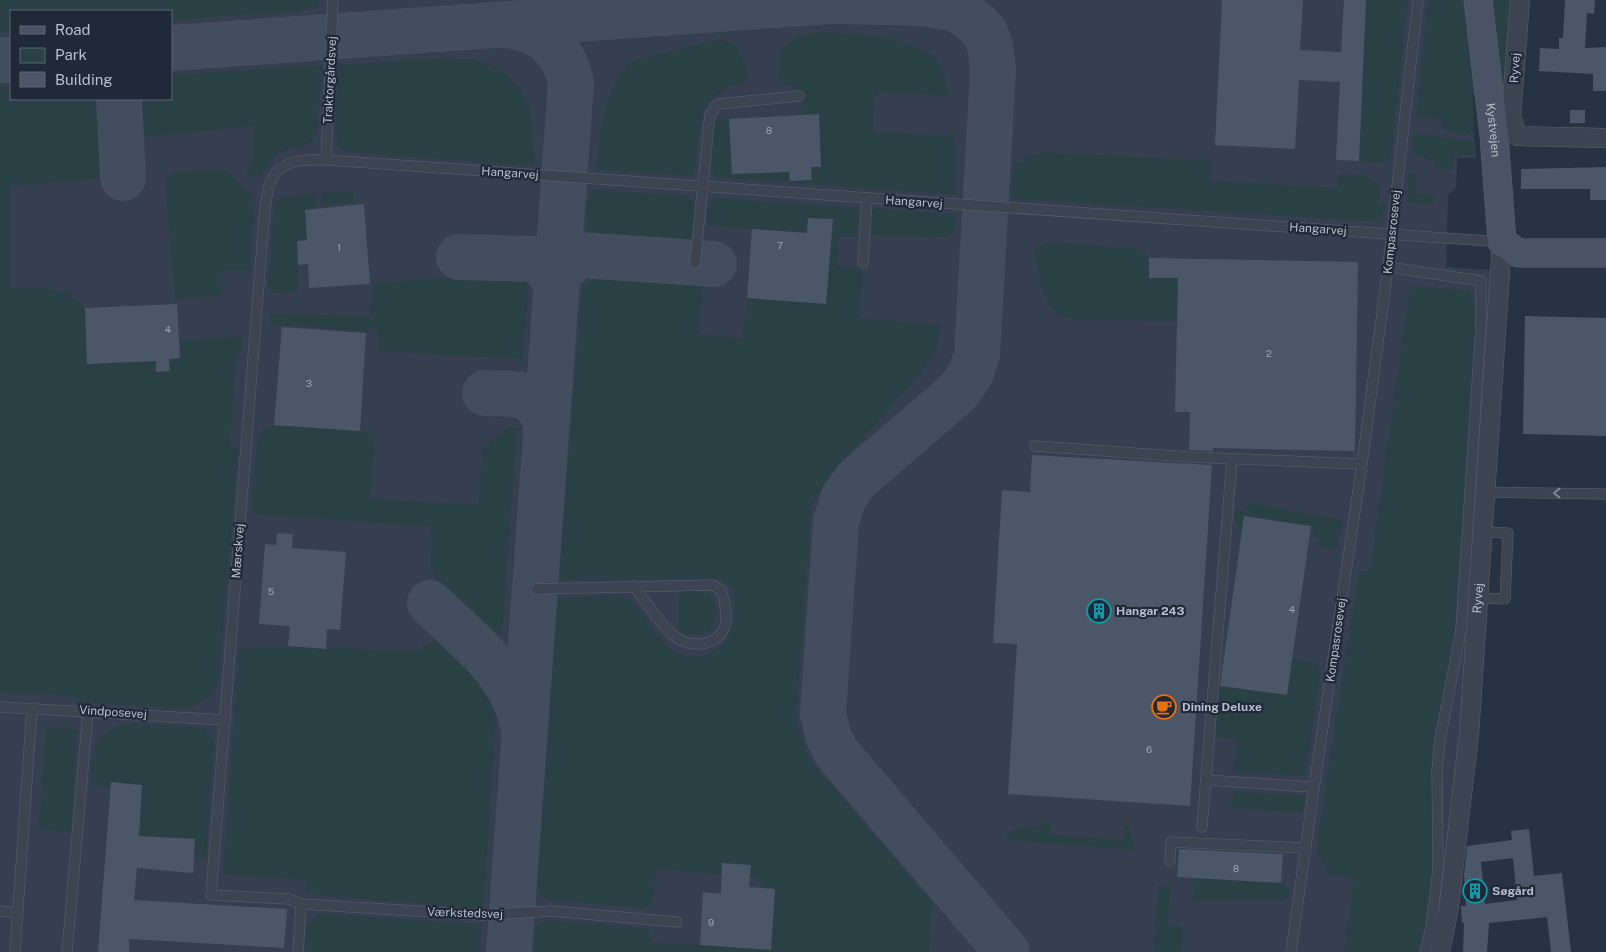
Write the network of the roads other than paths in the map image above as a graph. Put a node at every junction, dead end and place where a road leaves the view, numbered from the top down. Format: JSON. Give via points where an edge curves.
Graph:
{"nodes":[{"id":1,"x":334,"y":0,"type":"edge"},
{"id":2,"x":1418,"y":0,"type":"edge"},
{"id":3,"x":1478,"y":0,"type":"edge"},
{"id":4,"x":1520,"y":0,"type":"edge"},
{"id":5,"x":799,"y":96,"type":"dead end"},
{"id":6,"x":1606,"y":138,"type":"edge"},
{"id":7,"x":326,"y":160,"type":"junction"},
{"id":8,"x":701,"y":187,"type":"junction"},
{"id":9,"x":867,"y":198,"type":"junction"},
{"id":10,"x":1392,"y":234,"type":"junction"},
{"id":11,"x":1500,"y":241,"type":"junction"},
{"id":12,"x":1606,"y":253,"type":"edge"},
{"id":13,"x":695,"y":263,"type":"dead end"},
{"id":14,"x":862,"y":263,"type":"dead end"},
{"id":15,"x":1388,"y":268,"type":"junction"},
{"id":16,"x":1035,"y":446,"type":"dead end"},
{"id":17,"x":1232,"y":459,"type":"junction"},
{"id":18,"x":1362,"y":464,"type":"junction"},
{"id":19,"x":1485,"y":492,"type":"junction"},
{"id":20,"x":1606,"y":494,"type":"edge"},
{"id":21,"x":1483,"y":532,"type":"junction"},
{"id":22,"x":634,"y":586,"type":"junction"},
{"id":23,"x":536,"y":589,"type":"dead end"},
{"id":24,"x":1478,"y":598,"type":"junction"},
{"id":25,"x":0,"y":707,"type":"edge"},
{"id":26,"x":32,"y":708,"type":"junction"},
{"id":27,"x":88,"y":710,"type":"junction"},
{"id":28,"x":226,"y":720,"type":"junction"},
{"id":29,"x":1206,"y":780,"type":"junction"},
{"id":30,"x":1314,"y":787,"type":"junction"},
{"id":31,"x":1202,"y":827,"type":"dead end"},
{"id":32,"x":1306,"y":848,"type":"junction"},
{"id":33,"x":1170,"y":861,"type":"dead end"},
{"id":34,"x":301,"y":904,"type":"junction"},
{"id":35,"x":0,"y":912,"type":"edge"},
{"id":36,"x":17,"y":913,"type":"junction"},
{"id":37,"x":677,"y":922,"type":"dead end"},
{"id":38,"x":15,"y":952,"type":"edge"},
{"id":39,"x":67,"y":952,"type":"edge"},
{"id":40,"x":298,"y":952,"type":"edge"},
{"id":41,"x":1291,"y":952,"type":"edge"},
{"id":42,"x":1425,"y":952,"type":"edge"},
{"id":43,"x":1440,"y":952,"type":"edge"}],
"edges":[{"from":1,"to":7,"type":"lane","name":"Traktorgårdsvej"},
{"from":2,"to":10,"type":"lane","name":"Kompasrosevej"},
{"from":3,"to":11,"type":"street","name":"Kystvejen","via":[[1484,100]]},
{"from":4,"to":6,"type":"street","name":"Ryvej","via":[[1511,116],[1517,136]]},
{"from":5,"to":8,"type":"lane","via":[[718,104],[710,115]]},
{"from":7,"to":8,"type":"lane","name":"Hangarvej"},
{"from":7,"to":28,"type":"lane","name":"Mærskvej","via":[[302,159],[281,166],[267,186]]},
{"from":8,"to":9,"type":"lane","name":"Hangarvej"},
{"from":8,"to":13,"type":"lane"},
{"from":9,"to":10,"type":"lane","name":"Hangarvej"},
{"from":9,"to":14,"type":"lane"},
{"from":10,"to":11,"type":"lane","name":"Hangarvej"},
{"from":10,"to":15,"type":"lane","name":"Kompasrosevej"},
{"from":11,"to":12,"type":"street"},
{"from":11,"to":19,"type":"street","name":"Ryvej"},
{"from":15,"to":18,"type":"lane","name":"Kompasrosevej"},
{"from":15,"to":42,"type":"lane","via":[[1480,281],[1481,323],[1460,630],[1440,740],[1437,770],[1438,869]]},
{"from":16,"to":17,"type":"lane"},
{"from":17,"to":18,"type":"lane"},
{"from":17,"to":29,"type":"lane"},
{"from":18,"to":30,"type":"lane","name":"Kompasrosevej"},
{"from":20,"to":19,"type":"lane","one_way":true},
{"from":19,"to":21,"type":"street","name":"Ryvej"},
{"from":21,"to":24,"type":"street","name":"Ryvej"},
{"from":21,"to":24,"type":"lane","via":[[1508,533],[1505,598]]},
{"from":22,"to":22,"type":"lane","via":[[712,585],[721,590],[726,608],[724,628],[702,645],[684,642],[673,635]]},
{"from":22,"to":23,"type":"lane"},
{"from":24,"to":43,"type":"street","name":"Ryvej","via":[[1469,734],[1449,906]]},
{"from":25,"to":26,"type":"lane","name":"Vindposevej"},
{"from":26,"to":27,"type":"lane","name":"Vindposevej"},
{"from":26,"to":36,"type":"lane"},
{"from":27,"to":28,"type":"lane","name":"Vindposevej"},
{"from":27,"to":39,"type":"lane"},
{"from":28,"to":34,"type":"lane","name":"Mærskvej","via":[[211,895],[289,899]]},
{"from":29,"to":30,"type":"lane"},
{"from":29,"to":31,"type":"lane"},
{"from":30,"to":32,"type":"lane","name":"Kompasrosevej"},
{"from":32,"to":33,"type":"lane","via":[[1171,842]]},
{"from":32,"to":41,"type":"lane","name":"Kompasrosevej"},
{"from":34,"to":37,"type":"lane","name":"Værkstedsvej","via":[[482,915],[551,911]]},
{"from":34,"to":40,"type":"lane"},
{"from":35,"to":36,"type":"lane"},
{"from":36,"to":38,"type":"lane"}]}
